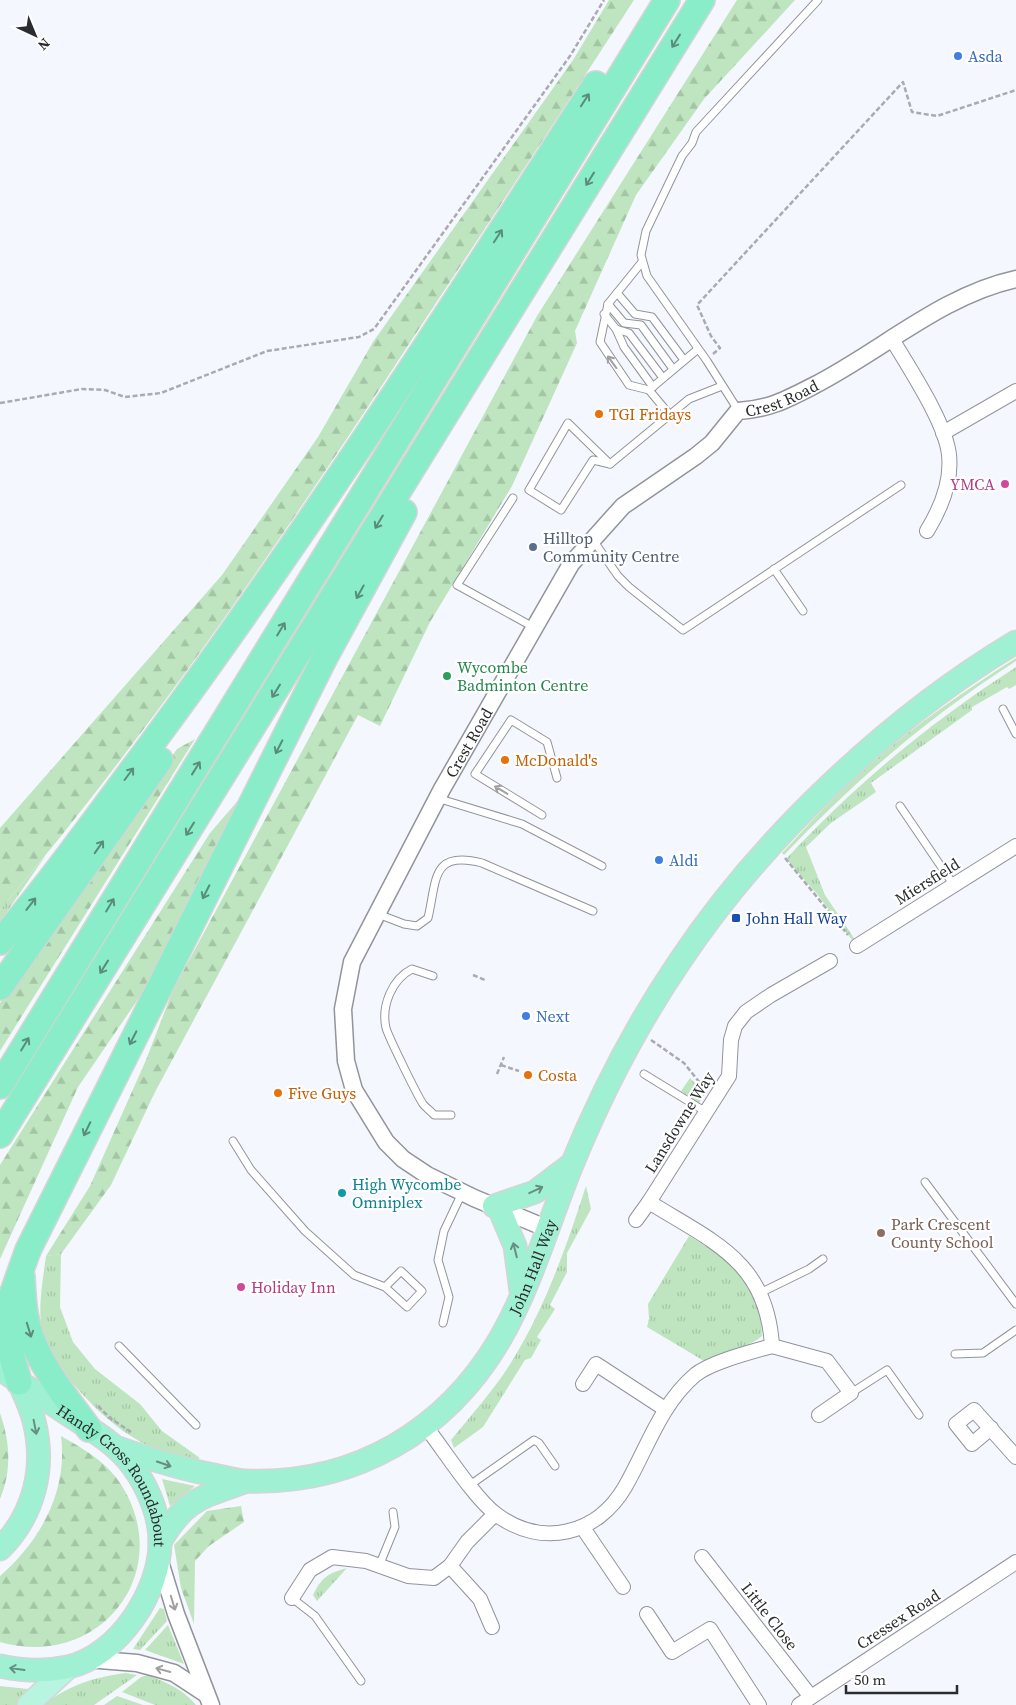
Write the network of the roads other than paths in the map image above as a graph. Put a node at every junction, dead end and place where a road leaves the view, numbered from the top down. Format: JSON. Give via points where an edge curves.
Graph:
{"nodes":[{"id":1,"x":652,"y":0,"type":"edge"},
{"id":2,"x":667,"y":0,"type":"edge"},
{"id":3,"x":702,"y":0,"type":"edge"},
{"id":4,"x":818,"y":0,"type":"edge"},
{"id":5,"x":531,"y":222,"type":"junction"},
{"id":6,"x":642,"y":262,"type":"junction"},
{"id":7,"x":1016,"y":279,"type":"edge"},
{"id":8,"x":617,"y":293,"type":"junction"},
{"id":9,"x":514,"y":302,"type":"junction"},
{"id":10,"x":608,"y":304,"type":"junction"},
{"id":11,"x":604,"y":314,"type":"junction"},
{"id":12,"x":616,"y":329,"type":"junction"},
{"id":13,"x":892,"y":339,"type":"junction"},
{"id":14,"x":698,"y":349,"type":"junction"},
{"id":15,"x":684,"y":360,"type":"junction"},
{"id":16,"x":673,"y":369,"type":"junction"},
{"id":17,"x":663,"y":378,"type":"junction"},
{"id":18,"x":722,"y":386,"type":"junction"},
{"id":19,"x":651,"y":389,"type":"junction"},
{"id":20,"x":1016,"y":391,"type":"edge"},
{"id":21,"x":738,"y":411,"type":"junction"},
{"id":22,"x":669,"y":414,"type":"junction"},
{"id":23,"x":943,"y":433,"type":"junction"},
{"id":24,"x":610,"y":464,"type":"junction"},
{"id":25,"x":900,"y":485,"type":"dead end"},
{"id":26,"x":513,"y":498,"type":"dead end"},
{"id":27,"x":927,"y":531,"type":"dead end"},
{"id":28,"x":593,"y":540,"type":"junction"},
{"id":29,"x":774,"y":569,"type":"junction"},
{"id":30,"x":803,"y":611,"type":"dead end"},
{"id":31,"x":535,"y":628,"type":"junction"},
{"id":32,"x":1016,"y":642,"type":"edge"},
{"id":33,"x":1003,"y":709,"type":"dead end"},
{"id":34,"x":1016,"y":734,"type":"edge"},
{"id":35,"x":557,"y":778,"type":"dead end"},
{"id":36,"x":437,"y":798,"type":"junction"},
{"id":37,"x":900,"y":806,"type":"dead end"},
{"id":38,"x":542,"y":815,"type":"dead end"},
{"id":39,"x":1016,"y":846,"type":"edge"},
{"id":40,"x":602,"y":866,"type":"dead end"},
{"id":41,"x":954,"y":884,"type":"junction"},
{"id":42,"x":593,"y":911,"type":"dead end"},
{"id":43,"x":377,"y":914,"type":"junction"},
{"id":44,"x":0,"y":942,"type":"edge"},
{"id":45,"x":857,"y":946,"type":"road end"},
{"id":46,"x":830,"y":961,"type":"dead end"},
{"id":47,"x":434,"y":976,"type":"dead end"},
{"id":48,"x":0,"y":987,"type":"edge"},
{"id":49,"x":644,"y":1074,"type":"dead end"},
{"id":50,"x":0,"y":1086,"type":"edge"},
{"id":51,"x":706,"y":1112,"type":"junction"},
{"id":52,"x":452,"y":1115,"type":"dead end"},
{"id":53,"x":0,"y":1135,"type":"edge"},
{"id":54,"x":233,"y":1141,"type":"dead end"},
{"id":55,"x":572,"y":1164,"type":"junction"},
{"id":56,"x":925,"y":1182,"type":"dead end"},
{"id":57,"x":462,"y":1192,"type":"junction"},
{"id":58,"x":649,"y":1202,"type":"junction"},
{"id":59,"x":497,"y":1207,"type":"junction"},
{"id":60,"x":636,"y":1220,"type":"dead end"},
{"id":61,"x":548,"y":1228,"type":"junction"},
{"id":62,"x":823,"y":1259,"type":"dead end"},
{"id":63,"x":21,"y":1265,"type":"junction"},
{"id":64,"x":385,"y":1287,"type":"junction"},
{"id":65,"x":760,"y":1293,"type":"junction"},
{"id":66,"x":521,"y":1295,"type":"junction"},
{"id":67,"x":1016,"y":1304,"type":"edge"},
{"id":68,"x":443,"y":1323,"type":"dead end"},
{"id":69,"x":1016,"y":1330,"type":"edge"},
{"id":70,"x":120,"y":1346,"type":"dead end"},
{"id":71,"x":772,"y":1346,"type":"junction"},
{"id":72,"x":955,"y":1354,"type":"dead end"},
{"id":73,"x":9,"y":1375,"type":"edge"},
{"id":74,"x":583,"y":1384,"type":"dead end"},
{"id":75,"x":851,"y":1392,"type":"junction"},
{"id":76,"x":665,"y":1409,"type":"junction"},
{"id":77,"x":820,"y":1415,"type":"dead end"},
{"id":78,"x":919,"y":1415,"type":"dead end"},
{"id":79,"x":196,"y":1425,"type":"dead end"},
{"id":80,"x":426,"y":1427,"type":"junction"},
{"id":81,"x":89,"y":1428,"type":"junction"},
{"id":82,"x":991,"y":1428,"type":"dead end"},
{"id":83,"x":125,"y":1440,"type":"junction"},
{"id":84,"x":1016,"y":1456,"type":"edge"},
{"id":85,"x":555,"y":1466,"type":"dead end"},
{"id":86,"x":245,"y":1481,"type":"junction"},
{"id":87,"x":470,"y":1485,"type":"junction"},
{"id":88,"x":393,"y":1512,"type":"dead end"},
{"id":89,"x":495,"y":1514,"type":"junction"},
{"id":90,"x":583,"y":1528,"type":"junction"},
{"id":91,"x":0,"y":1549,"type":"edge"},
{"id":92,"x":160,"y":1549,"type":"junction"},
{"id":93,"x":702,"y":1557,"type":"dead end"},
{"id":94,"x":1016,"y":1562,"type":"edge"},
{"id":95,"x":379,"y":1566,"type":"junction"},
{"id":96,"x":450,"y":1566,"type":"junction"},
{"id":97,"x":623,"y":1587,"type":"dead end"},
{"id":98,"x":292,"y":1598,"type":"joint"},
{"id":99,"x":647,"y":1614,"type":"dead end"},
{"id":100,"x":492,"y":1626,"type":"dead end"},
{"id":101,"x":78,"y":1663,"type":"junction"},
{"id":102,"x":0,"y":1666,"type":"edge"},
{"id":103,"x":361,"y":1681,"type":"dead end"},
{"id":104,"x":208,"y":1699,"type":"edge"},
{"id":105,"x":805,"y":1701,"type":"edge"},
{"id":106,"x":28,"y":1705,"type":"edge"},
{"id":107,"x":759,"y":1705,"type":"edge"}],
"edges":[{"from":44,"to":1,"type":"highway","one_way":true,"via":[[57,872],[224,645],[429,343]]},
{"from":2,"to":5,"type":"highway"},
{"from":3,"to":9,"type":"highway","one_way":true},
{"from":4,"to":6,"type":"lane","via":[[696,132],[646,231]]},
{"from":48,"to":5,"type":"highway","one_way":true,"via":[[230,660],[469,303]]},
{"from":50,"to":5,"type":"highway","one_way":true},
{"from":6,"to":8,"type":"lane"},
{"from":6,"to":14,"type":"lane","via":[[646,276]]},
{"from":7,"to":13,"type":"street","name":"Crest Road","via":[[995,284],[943,309]]},
{"from":8,"to":10,"type":"lane"},
{"from":8,"to":15,"type":"lane","via":[[635,314],[652,316]]},
{"from":9,"to":53,"type":"highway","one_way":true},
{"from":9,"to":63,"type":"highway","one_way":true,"via":[[448,432],[325,657]]},
{"from":10,"to":11,"type":"lane"},
{"from":10,"to":16,"type":"lane","via":[[624,323],[641,325]]},
{"from":11,"to":12,"type":"lane"},
{"from":19,"to":11,"type":"lane","one_way":true,"via":[[629,385],[605,352],[600,342]]},
{"from":12,"to":17,"type":"lane","via":[[629,333]]},
{"from":12,"to":19,"type":"lane"},
{"from":13,"to":21,"type":"street","name":"Crest Road","via":[[833,376],[774,406]]},
{"from":13,"to":23,"type":"street"},
{"from":14,"to":15,"type":"lane"},
{"from":14,"to":18,"type":"lane"},
{"from":15,"to":16,"type":"lane"},
{"from":16,"to":17,"type":"lane"},
{"from":17,"to":19,"type":"lane"},
{"from":18,"to":21,"type":"lane"},
{"from":18,"to":22,"type":"lane","via":[[689,399]]},
{"from":19,"to":22,"type":"lane"},
{"from":20,"to":23,"type":"street"},
{"from":21,"to":28,"type":"street","name":"Crest Road","via":[[712,443],[624,506]]},
{"from":22,"to":24,"type":"lane"},
{"from":23,"to":27,"type":"street","via":[[950,466],[945,494]]},
{"from":24,"to":24,"type":"lane","via":[[593,460],[562,510],[529,490],[568,423]]},
{"from":25,"to":29,"type":"lane"},
{"from":26,"to":31,"type":"lane","via":[[457,585]]},
{"from":28,"to":29,"type":"lane","via":[[618,576],[683,630]]},
{"from":28,"to":31,"type":"street","name":"Crest Road","via":[[571,564]]},
{"from":29,"to":30,"type":"lane"},
{"from":31,"to":36,"type":"street","name":"Crest Road"},
{"from":32,"to":55,"type":"highway","name":"John Hall Way","via":[[924,704],[826,788],[773,843],[718,908],[679,961],[637,1031]]},
{"from":33,"to":34,"type":"lane"},
{"from":38,"to":35,"type":"lane","one_way":true,"via":[[475,774],[510,720],[547,742]]},
{"from":36,"to":40,"type":"lane","via":[[522,824]]},
{"from":36,"to":43,"type":"street","name":"Crest Road"},
{"from":37,"to":41,"type":"lane"},
{"from":39,"to":41,"type":"street","name":"Miersfield"},
{"from":41,"to":45,"type":"street","name":"Miersfield"},
{"from":42,"to":43,"type":"lane","via":[[482,863],[452,860],[442,865],[434,880],[428,918],[417,926]]},
{"from":43,"to":57,"type":"street","name":"Crest Road","via":[[352,962],[343,1009],[346,1061],[354,1090],[377,1130],[403,1159]]},
{"from":46,"to":51,"type":"street","name":"Lansdowne Way","via":[[746,1012],[735,1026],[730,1040],[729,1076]]},
{"from":47,"to":52,"type":"lane","via":[[412,969],[395,982],[389,995],[386,1027],[423,1103],[434,1114]]},
{"from":49,"to":51,"type":"lane"},
{"from":51,"to":58,"type":"street","name":"Lansdowne Way"},
{"from":54,"to":64,"type":"lane","via":[[251,1170],[305,1231],[354,1275]]},
{"from":59,"to":55,"type":"highway","one_way":true,"via":[[545,1186]]},
{"from":55,"to":61,"type":"highway","name":"John Hall Way"},
{"from":56,"to":67,"type":"lane"},
{"from":57,"to":59,"type":"street","name":"Crest Road"},
{"from":57,"to":68,"type":"lane","via":[[444,1231],[438,1260],[449,1297]]},
{"from":58,"to":60,"type":"street","name":"Lansdowne Way"},
{"from":58,"to":65,"type":"street","via":[[725,1249],[744,1267]]},
{"from":59,"to":61,"type":"street","name":"Crest Road"},
{"from":66,"to":59,"type":"highway","one_way":true,"via":[[515,1246]]},
{"from":61,"to":66,"type":"highway","name":"John Hall Way"},
{"from":62,"to":65,"type":"lane"},
{"from":63,"to":73,"type":"highway","via":[[7,1309]]},
{"from":63,"to":81,"type":"highway","one_way":true,"via":[[24,1311],[30,1335],[48,1369]]},
{"from":64,"to":64,"type":"lane","via":[[407,1307],[422,1291],[401,1271]]},
{"from":65,"to":71,"type":"street"},
{"from":66,"to":80,"type":"highway","name":"John Hall Way","via":[[499,1340],[474,1376]]},
{"from":69,"to":72,"type":"lane","via":[[983,1353]]},
{"from":70,"to":79,"type":"lane"},
{"from":71,"to":75,"type":"street","via":[[827,1361]]},
{"from":71,"to":76,"type":"street","via":[[735,1357],[696,1375]]},
{"from":73,"to":81,"type":"highway","name":"Handy Cross Roundabout"},
{"from":73,"to":91,"type":"highway","name":"Handy Cross Roundabout","one_way":true,"via":[[34,1420],[39,1450],[38,1473],[30,1507]]},
{"from":74,"to":76,"type":"street","via":[[596,1364]]},
{"from":75,"to":77,"type":"street"},
{"from":75,"to":78,"type":"lane","via":[[887,1370]]},
{"from":76,"to":90,"type":"street","via":[[625,1488],[598,1519]]},
{"from":80,"to":86,"type":"highway","name":"John Hall Way","via":[[372,1458],[342,1470],[309,1477]]},
{"from":80,"to":87,"type":"street"},
{"from":81,"to":83,"type":"highway","name":"Handy Cross Roundabout"},
{"from":82,"to":84,"type":"street"},
{"from":83,"to":86,"type":"highway","name":"John Hall Way","one_way":true,"via":[[178,1468]]},
{"from":83,"to":92,"type":"highway","name":"Handy Cross Roundabout","via":[[158,1518]]},
{"from":85,"to":87,"type":"lane","via":[[534,1440]]},
{"from":86,"to":92,"type":"highway","name":"John Hall Way","via":[[188,1505],[170,1524]]},
{"from":87,"to":89,"type":"street"},
{"from":88,"to":95,"type":"lane","via":[[394,1527]]},
{"from":89,"to":90,"type":"street","via":[[513,1525],[536,1532],[560,1534]]},
{"from":89,"to":96,"type":"street"},
{"from":90,"to":97,"type":"street"},
{"from":92,"to":101,"type":"highway","name":"Handy Cross Roundabout","via":[[150,1590],[139,1611],[125,1630]]},
{"from":92,"to":104,"type":"street","one_way":true,"via":[[176,1614]]},
{"from":93,"to":105,"type":"street","name":"Little Close"},
{"from":94,"to":105,"type":"street","name":"Cressex Road"},
{"from":95,"to":96,"type":"street","via":[[423,1579],[434,1578]]},
{"from":95,"to":98,"type":"street","via":[[332,1557],[310,1570]]},
{"from":96,"to":100,"type":"street","via":[[480,1599]]},
{"from":98,"to":103,"type":"lane","via":[[315,1616]]},
{"from":99,"to":107,"type":"street","via":[[672,1652],[710,1628]]},
{"from":101,"to":102,"type":"highway","name":"Handy Cross Roundabout","one_way":true,"via":[[41,1671]]},
{"from":104,"to":101,"type":"street","one_way":true,"via":[[174,1673],[137,1663]]},
{"from":101,"to":106,"type":"main road"}]}
